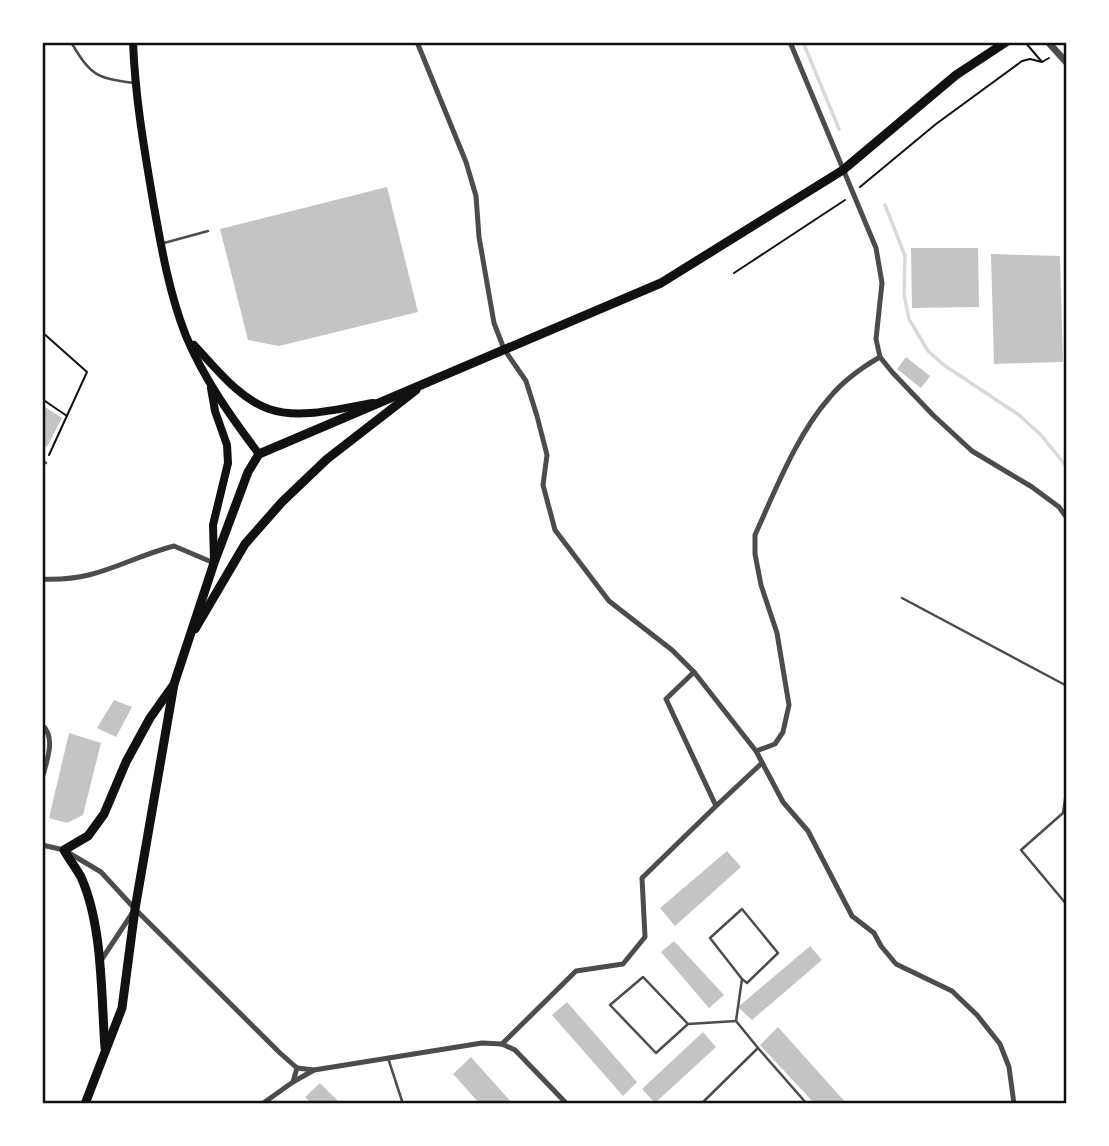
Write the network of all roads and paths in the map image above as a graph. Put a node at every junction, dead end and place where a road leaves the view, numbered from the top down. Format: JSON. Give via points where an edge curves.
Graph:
{"nodes":[{"id":1,"x":71,"y":42,"type":"edge"},
{"id":2,"x":133,"y":42,"type":"edge"},
{"id":3,"x":417,"y":42,"type":"edge"},
{"id":4,"x":790,"y":42,"type":"edge"},
{"id":5,"x":1006,"y":42,"type":"edge"},
{"id":6,"x":1025,"y":42,"type":"edge"},
{"id":7,"x":1048,"y":42,"type":"edge"},
{"id":8,"x":1058,"y":53,"type":"junction"},
{"id":9,"x":1042,"y":62,"type":"junction"},
{"id":10,"x":1067,"y":63,"type":"edge"},
{"id":11,"x":134,"y":83,"type":"junction"},
{"id":12,"x":843,"y":170,"type":"junction"},
{"id":13,"x":852,"y":194,"type":"junction"},
{"id":14,"x":208,"y":231,"type":"dead end"},
{"id":15,"x":161,"y":244,"type":"junction"},
{"id":16,"x":734,"y":273,"type":"dead end"},
{"id":17,"x":42,"y":332,"type":"edge"},
{"id":18,"x":186,"y":336,"type":"junction"},
{"id":19,"x":504,"y":349,"type":"junction"},
{"id":20,"x":880,"y":357,"type":"junction"},
{"id":21,"x":209,"y":382,"type":"junction"},
{"id":22,"x":426,"y":382,"type":"junction"},
{"id":23,"x":42,"y":399,"type":"edge"},
{"id":24,"x":379,"y":402,"type":"junction"},
{"id":25,"x":67,"y":416,"type":"junction"},
{"id":26,"x":42,"y":450,"type":"edge"},
{"id":27,"x":259,"y":454,"type":"junction"},
{"id":28,"x":42,"y":460,"type":"edge"},
{"id":29,"x":46,"y":463,"type":"dead end"},
{"id":30,"x":1067,"y":518,"type":"edge"},
{"id":31,"x":214,"y":564,"type":"junction"},
{"id":32,"x":42,"y":579,"type":"edge"},
{"id":33,"x":902,"y":598,"type":"dead end"},
{"id":34,"x":186,"y":645,"type":"junction"},
{"id":35,"x":694,"y":672,"type":"junction"},
{"id":36,"x":174,"y":684,"type":"junction"},
{"id":37,"x":1067,"y":686,"type":"edge"},
{"id":38,"x":42,"y":725,"type":"edge"},
{"id":39,"x":756,"y":751,"type":"junction"},
{"id":40,"x":762,"y":763,"type":"junction"},
{"id":41,"x":42,"y":779,"type":"edge"},
{"id":42,"x":1067,"y":786,"type":"edge"},
{"id":43,"x":716,"y":806,"type":"junction"},
{"id":44,"x":42,"y":845,"type":"edge"},
{"id":45,"x":64,"y":850,"type":"junction"},
{"id":46,"x":1067,"y":905,"type":"edge"},
{"id":47,"x":135,"y":909,"type":"junction"},
{"id":48,"x":99,"y":963,"type":"junction"},
{"id":49,"x":742,"y":979,"type":"junction"},
{"id":50,"x":736,"y":1021,"type":"junction"},
{"id":51,"x":688,"y":1024,"type":"junction"},
{"id":52,"x":502,"y":1044,"type":"junction"},
{"id":53,"x":758,"y":1048,"type":"junction"},
{"id":54,"x":105,"y":1054,"type":"junction"},
{"id":55,"x":388,"y":1058,"type":"junction"},
{"id":56,"x":298,"y":1068,"type":"junction"},
{"id":57,"x":314,"y":1070,"type":"junction"},
{"id":58,"x":293,"y":1082,"type":"junction"},
{"id":59,"x":85,"y":1104,"type":"edge"},
{"id":60,"x":262,"y":1104,"type":"edge"},
{"id":61,"x":403,"y":1104,"type":"edge"},
{"id":62,"x":567,"y":1104,"type":"edge"},
{"id":63,"x":701,"y":1104,"type":"edge"},
{"id":64,"x":807,"y":1104,"type":"edge"},
{"id":65,"x":1014,"y":1104,"type":"edge"}],
"edges":[{"from":1,"to":11,"type":"lane","via":[[90,71],[105,79]]},
{"from":2,"to":11,"type":"main road"},
{"from":3,"to":19,"type":"street","via":[[476,196],[488,296]]},
{"from":4,"to":12,"type":"street"},
{"from":5,"to":12,"type":"main road","via":[[956,75]]},
{"from":6,"to":9,"type":"path"},
{"from":7,"to":8,"type":"street"},
{"from":8,"to":9,"type":"path"},
{"from":8,"to":10,"type":"street"},
{"from":9,"to":13,"type":"path","via":[[1022,61]]},
{"from":11,"to":15,"type":"main road"},
{"from":12,"to":13,"type":"street"},
{"from":12,"to":19,"type":"main road","via":[[661,283]]},
{"from":13,"to":16,"type":"path"},
{"from":13,"to":20,"type":"street","via":[[880,265],[882,294],[876,339]]},
{"from":14,"to":15,"type":"lane"},
{"from":15,"to":18,"type":"main road"},
{"from":17,"to":25,"type":"path","via":[[87,372]]},
{"from":18,"to":21,"type":"main road"},
{"from":18,"to":24,"type":"main road","via":[[242,394],[269,409],[302,413]]},
{"from":19,"to":22,"type":"main road"},
{"from":19,"to":35,"type":"street","via":[[526,381],[537,416],[547,455],[543,485],[555,530],[609,601]]},
{"from":20,"to":30,"type":"street","via":[[972,451],[1032,487]]},
{"from":20,"to":39,"type":"street","via":[[855,372],[829,398],[806,432],[755,535],[754,554],[777,632],[789,705],[775,744]]},
{"from":21,"to":27,"type":"main road"},
{"from":21,"to":31,"type":"main road","via":[[228,445],[213,525]]},
{"from":22,"to":24,"type":"main road"},
{"from":22,"to":34,"type":"main road","via":[[327,458],[282,502],[246,544]]},
{"from":23,"to":25,"type":"path"},
{"from":24,"to":27,"type":"main road"},
{"from":25,"to":26,"type":"path","via":[[50,456]]},
{"from":27,"to":31,"type":"main road"},
{"from":28,"to":29,"type":"lane"},
{"from":31,"to":32,"type":"street","via":[[174,546],[88,577]]},
{"from":31,"to":34,"type":"main road"},
{"from":33,"to":37,"type":"lane"},
{"from":34,"to":36,"type":"main road"},
{"from":35,"to":39,"type":"street"},
{"from":35,"to":43,"type":"street","via":[[666,699]]},
{"from":36,"to":45,"type":"main road","via":[[126,761],[104,814],[88,836]]},
{"from":36,"to":47,"type":"main road"},
{"from":38,"to":41,"type":"street","via":[[51,742]]},
{"from":39,"to":40,"type":"street"},
{"from":40,"to":43,"type":"street"},
{"from":40,"to":65,"type":"street","via":[[783,802],[808,831],[852,916],[874,933],[896,964],[952,991],[1000,1044],[1009,1067]]},
{"from":42,"to":46,"type":"lane","via":[[1063,813],[1021,850]]},
{"from":43,"to":52,"type":"street","via":[[642,878],[645,937],[623,964],[576,971]]},
{"from":44,"to":45,"type":"street"},
{"from":45,"to":47,"type":"street","via":[[101,872]]},
{"from":45,"to":48,"type":"main road","via":[[81,877],[91,907]]},
{"from":47,"to":48,"type":"street"},
{"from":47,"to":54,"type":"main road","via":[[121,1008]]},
{"from":47,"to":56,"type":"street"},
{"from":48,"to":54,"type":"main road"},
{"from":49,"to":49,"type":"lane","via":[[710,938],[742,909],[778,953],[747,983]]},
{"from":49,"to":50,"type":"lane"},
{"from":50,"to":51,"type":"lane"},
{"from":50,"to":53,"type":"lane"},
{"from":51,"to":51,"type":"lane","via":[[656,1053],[610,1005],[643,977]]},
{"from":52,"to":55,"type":"street"},
{"from":52,"to":62,"type":"street","via":[[515,1050]]},
{"from":53,"to":63,"type":"lane"},
{"from":53,"to":64,"type":"lane"},
{"from":54,"to":59,"type":"main road"},
{"from":55,"to":57,"type":"street"},
{"from":55,"to":61,"type":"lane"},
{"from":56,"to":57,"type":"street"},
{"from":56,"to":58,"type":"street"},
{"from":57,"to":58,"type":"street"},
{"from":58,"to":60,"type":"street"}]}
